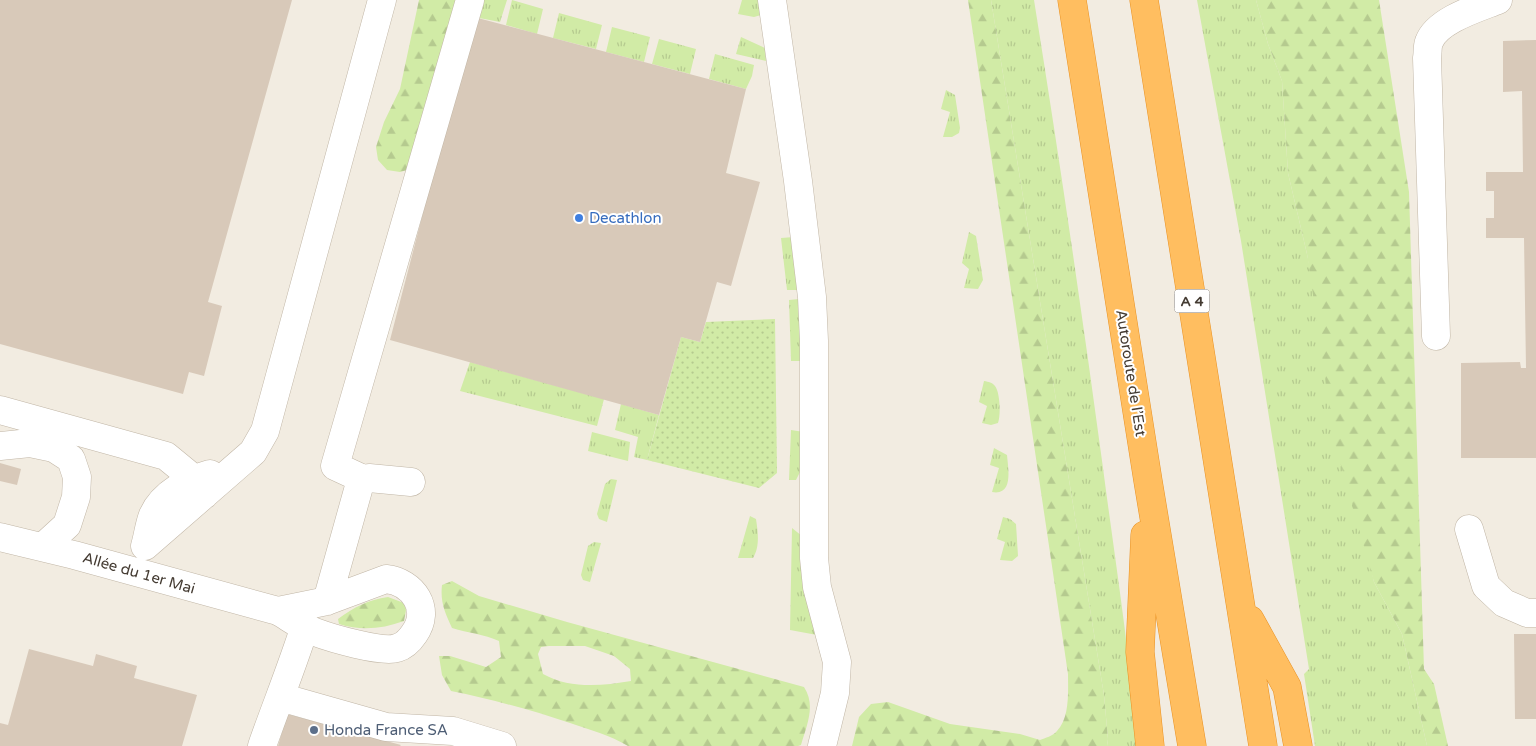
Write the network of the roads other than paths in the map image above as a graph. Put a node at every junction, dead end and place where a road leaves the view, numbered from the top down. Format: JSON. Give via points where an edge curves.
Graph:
{"nodes":[{"id":1,"x":382,"y":0,"type":"edge"},
{"id":2,"x":470,"y":0,"type":"edge"},
{"id":3,"x":772,"y":0,"type":"edge"},
{"id":4,"x":1072,"y":0,"type":"edge"},
{"id":5,"x":1144,"y":0,"type":"edge"},
{"id":6,"x":1498,"y":0,"type":"edge"},
{"id":7,"x":1436,"y":336,"type":"dead end"},
{"id":8,"x":0,"y":410,"type":"edge"},
{"id":9,"x":0,"y":446,"type":"edge"},
{"id":10,"x":363,"y":479,"type":"junction"},
{"id":11,"x":1148,"y":481,"type":"junction"},
{"id":12,"x":411,"y":482,"type":"dead end"},
{"id":13,"x":199,"y":487,"type":"junction"},
{"id":14,"x":1469,"y":529,"type":"dead end"},
{"id":15,"x":0,"y":537,"type":"edge"},
{"id":16,"x":44,"y":546,"type":"junction"},
{"id":17,"x":138,"y":572,"type":"junction"},
{"id":18,"x":327,"y":601,"type":"junction"},
{"id":19,"x":1240,"y":602,"type":"junction"},
{"id":20,"x":278,"y":611,"type":"junction"},
{"id":21,"x":1536,"y":613,"type":"edge"},
{"id":22,"x":305,"y":626,"type":"junction"},
{"id":23,"x":280,"y":697,"type":"junction"},
{"id":24,"x":262,"y":746,"type":"edge"},
{"id":25,"x":502,"y":746,"type":"edge"},
{"id":26,"x":822,"y":746,"type":"edge"},
{"id":27,"x":1150,"y":746,"type":"edge"},
{"id":28,"x":1192,"y":746,"type":"edge"},
{"id":29,"x":1263,"y":746,"type":"edge"},
{"id":30,"x":1298,"y":746,"type":"edge"}],
"edges":[{"from":1,"to":13,"type":"street","via":[[265,431],[253,452],[233,468]]},
{"from":2,"to":10,"type":"street","via":[[335,466]]},
{"from":3,"to":26,"type":"street","via":[[812,297],[814,558],[817,587],[836,662],[835,693]]},
{"from":4,"to":11,"type":"highway","name":"Autoroute de l’Est"},
{"from":5,"to":19,"type":"highway","number":"A 4"},
{"from":6,"to":7,"type":"street","via":[[1453,19],[1436,31],[1429,42]]},
{"from":8,"to":13,"type":"street","via":[[166,456]]},
{"from":9,"to":16,"type":"street","via":[[30,444],[54,448],[71,459],[77,477],[76,497],[67,525]]},
{"from":10,"to":12,"type":"street"},
{"from":10,"to":18,"type":"street"},
{"from":11,"to":27,"type":"highway","via":[[1140,652]]},
{"from":11,"to":28,"type":"highway","name":"Autoroute de l’Est"},
{"from":13,"to":17,"type":"street","via":[[170,494],[159,505],[153,515]]},
{"from":14,"to":21,"type":"street","via":[[1486,586],[1504,603]]},
{"from":15,"to":16,"type":"street","name":"Allée du 1er Mai"},
{"from":16,"to":17,"type":"street","name":"Allée du 1er Mai"},
{"from":17,"to":20,"type":"street","name":"Allée du 1er Mai"},
{"from":18,"to":20,"type":"street","name":"Allée du 1er Mai"},
{"from":18,"to":22,"type":"street","name":"Allée du 1er Mai","via":[[386,579],[396,580],[421,603],[421,617],[410,640],[400,648],[390,650],[314,632]]},
{"from":19,"to":29,"type":"highway","number":"A 4"},
{"from":19,"to":30,"type":"highway","via":[[1287,687]]},
{"from":20,"to":22,"type":"street","name":"Allée du 1er Mai"},
{"from":22,"to":23,"type":"street"},
{"from":23,"to":24,"type":"street"},
{"from":23,"to":25,"type":"street","via":[[386,727],[453,731]]}]}
